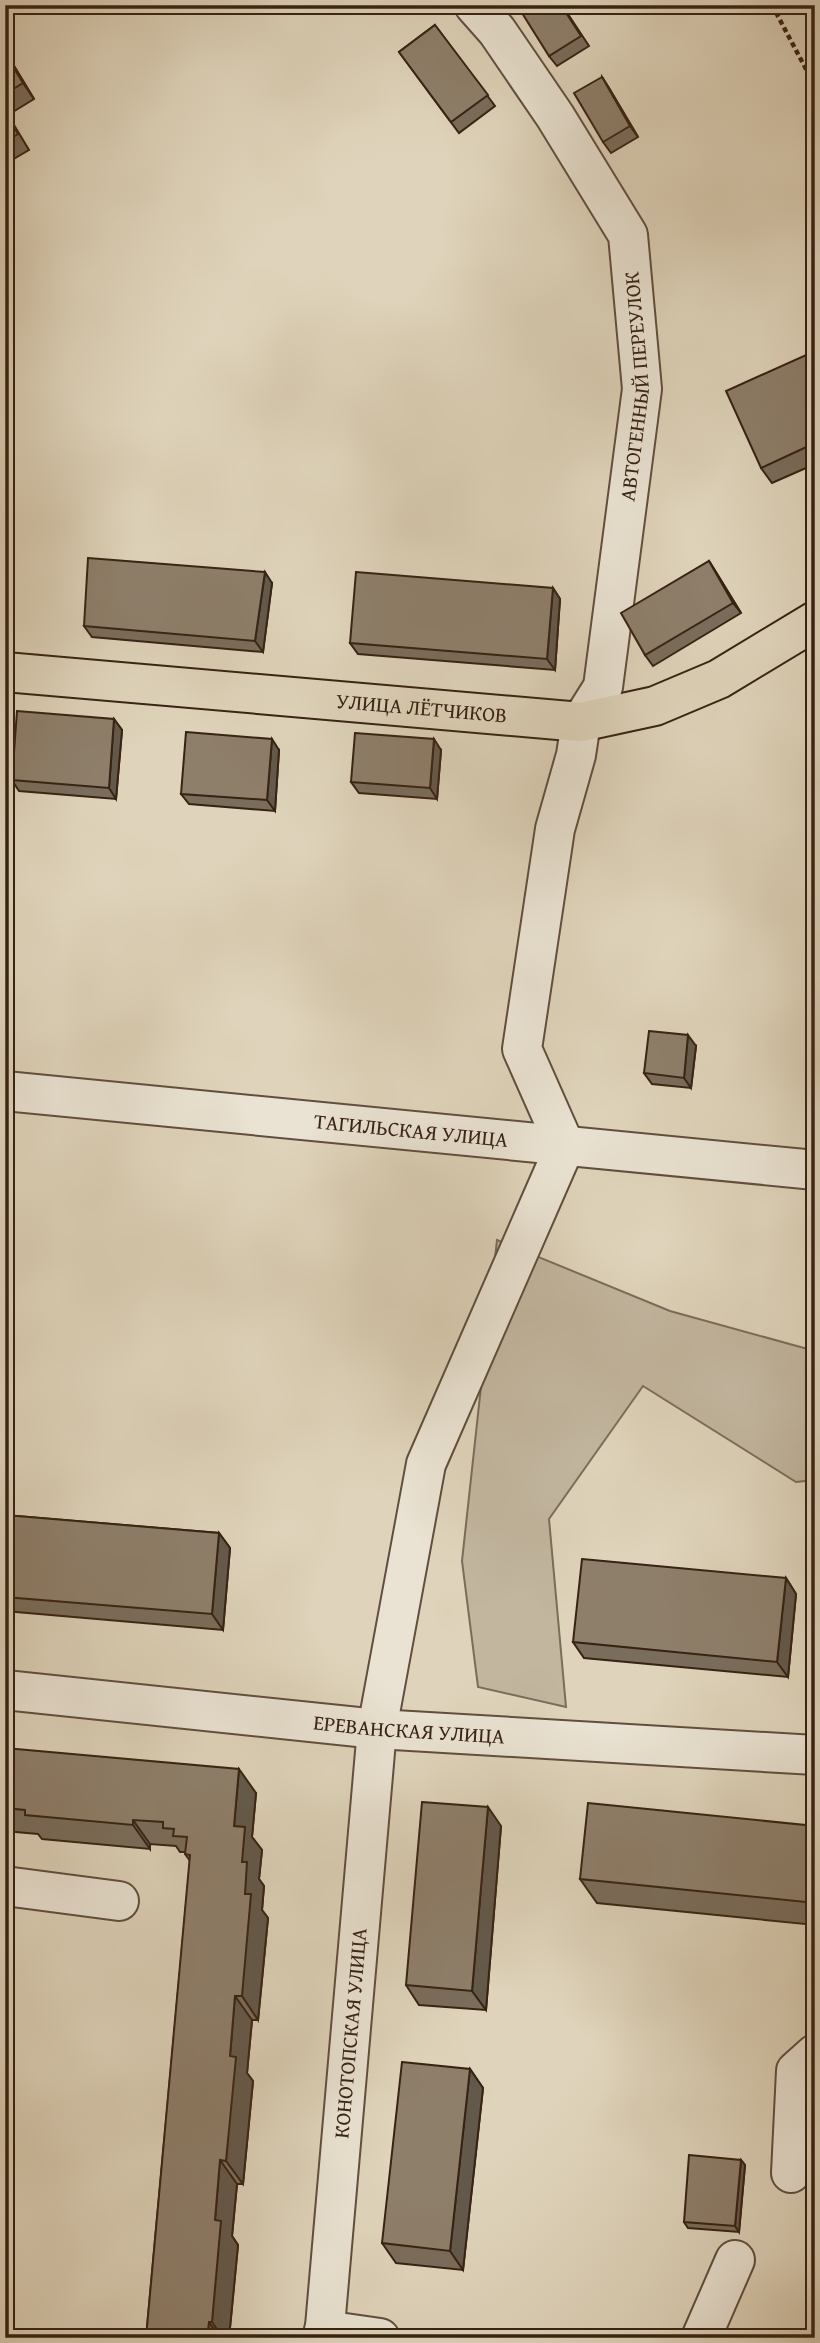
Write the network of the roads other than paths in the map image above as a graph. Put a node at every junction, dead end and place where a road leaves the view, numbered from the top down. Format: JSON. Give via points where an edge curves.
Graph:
{"nodes":[{"id":1,"x":474,"y":5,"type":"edge"},
{"id":2,"x":815,"y":621,"type":"edge"},
{"id":3,"x":5,"y":672,"type":"edge"},
{"id":4,"x":581,"y":722,"type":"junction"},
{"id":5,"x":5,"y":1091,"type":"edge"},
{"id":6,"x":565,"y":1146,"type":"junction"},
{"id":7,"x":815,"y":1170,"type":"edge"},
{"id":8,"x":5,"y":1690,"type":"edge"},
{"id":9,"x":377,"y":1729,"type":"junction"},
{"id":10,"x":815,"y":1755,"type":"edge"},
{"id":11,"x":5,"y":1886,"type":"edge"},
{"id":12,"x":119,"y":1901,"type":"dead end"},
{"id":13,"x":815,"y":2054,"type":"edge"},
{"id":14,"x":791,"y":2173,"type":"dead end"},
{"id":15,"x":735,"y":2260,"type":"dead end"},
{"id":16,"x":324,"y":2334,"type":"edge"},
{"id":17,"x":380,"y":2338,"type":"edge"},
{"id":18,"x":701,"y":2338,"type":"edge"}],
"edges":[{"from":1,"to":4,"type":"street","name":"АВТОГЕННЫЙ ПЕРЕУЛОК","via":[[498,31],[555,116],[628,235],[642,389],[603,687]]},
{"from":2,"to":4,"type":"main road","name":"УЛИЦА ЛЁТЧИКОВ","via":[[719,679],[655,706]]},
{"from":3,"to":4,"type":"main road","name":"УЛИЦА ЛЁТЧИКОВ"},
{"from":4,"to":6,"type":"street","via":[[555,829],[522,1049]]},
{"from":5,"to":6,"type":"street","name":"ТАГИЛЬСКАЯ УЛИЦА"},
{"from":6,"to":7,"type":"street","name":"ТАГИЛЬСКАЯ УЛИЦА"},
{"from":6,"to":9,"type":"street","name":"КОНОТОПСКАЯ УЛИЦА","via":[[426,1464]]},
{"from":8,"to":9,"type":"street","name":"ЕРЕВАНСКАЯ УЛИЦА"},
{"from":9,"to":10,"type":"street","name":"ЕРЕВАНСКАЯ УЛИЦА"},
{"from":9,"to":16,"type":"street","name":"КОНОТОПСКАЯ УЛИЦА"},
{"from":11,"to":12,"type":"street"},
{"from":13,"to":14,"type":"street","via":[[796,2071]]},
{"from":15,"to":18,"type":"street"},
{"from":16,"to":17,"type":"street"}]}
